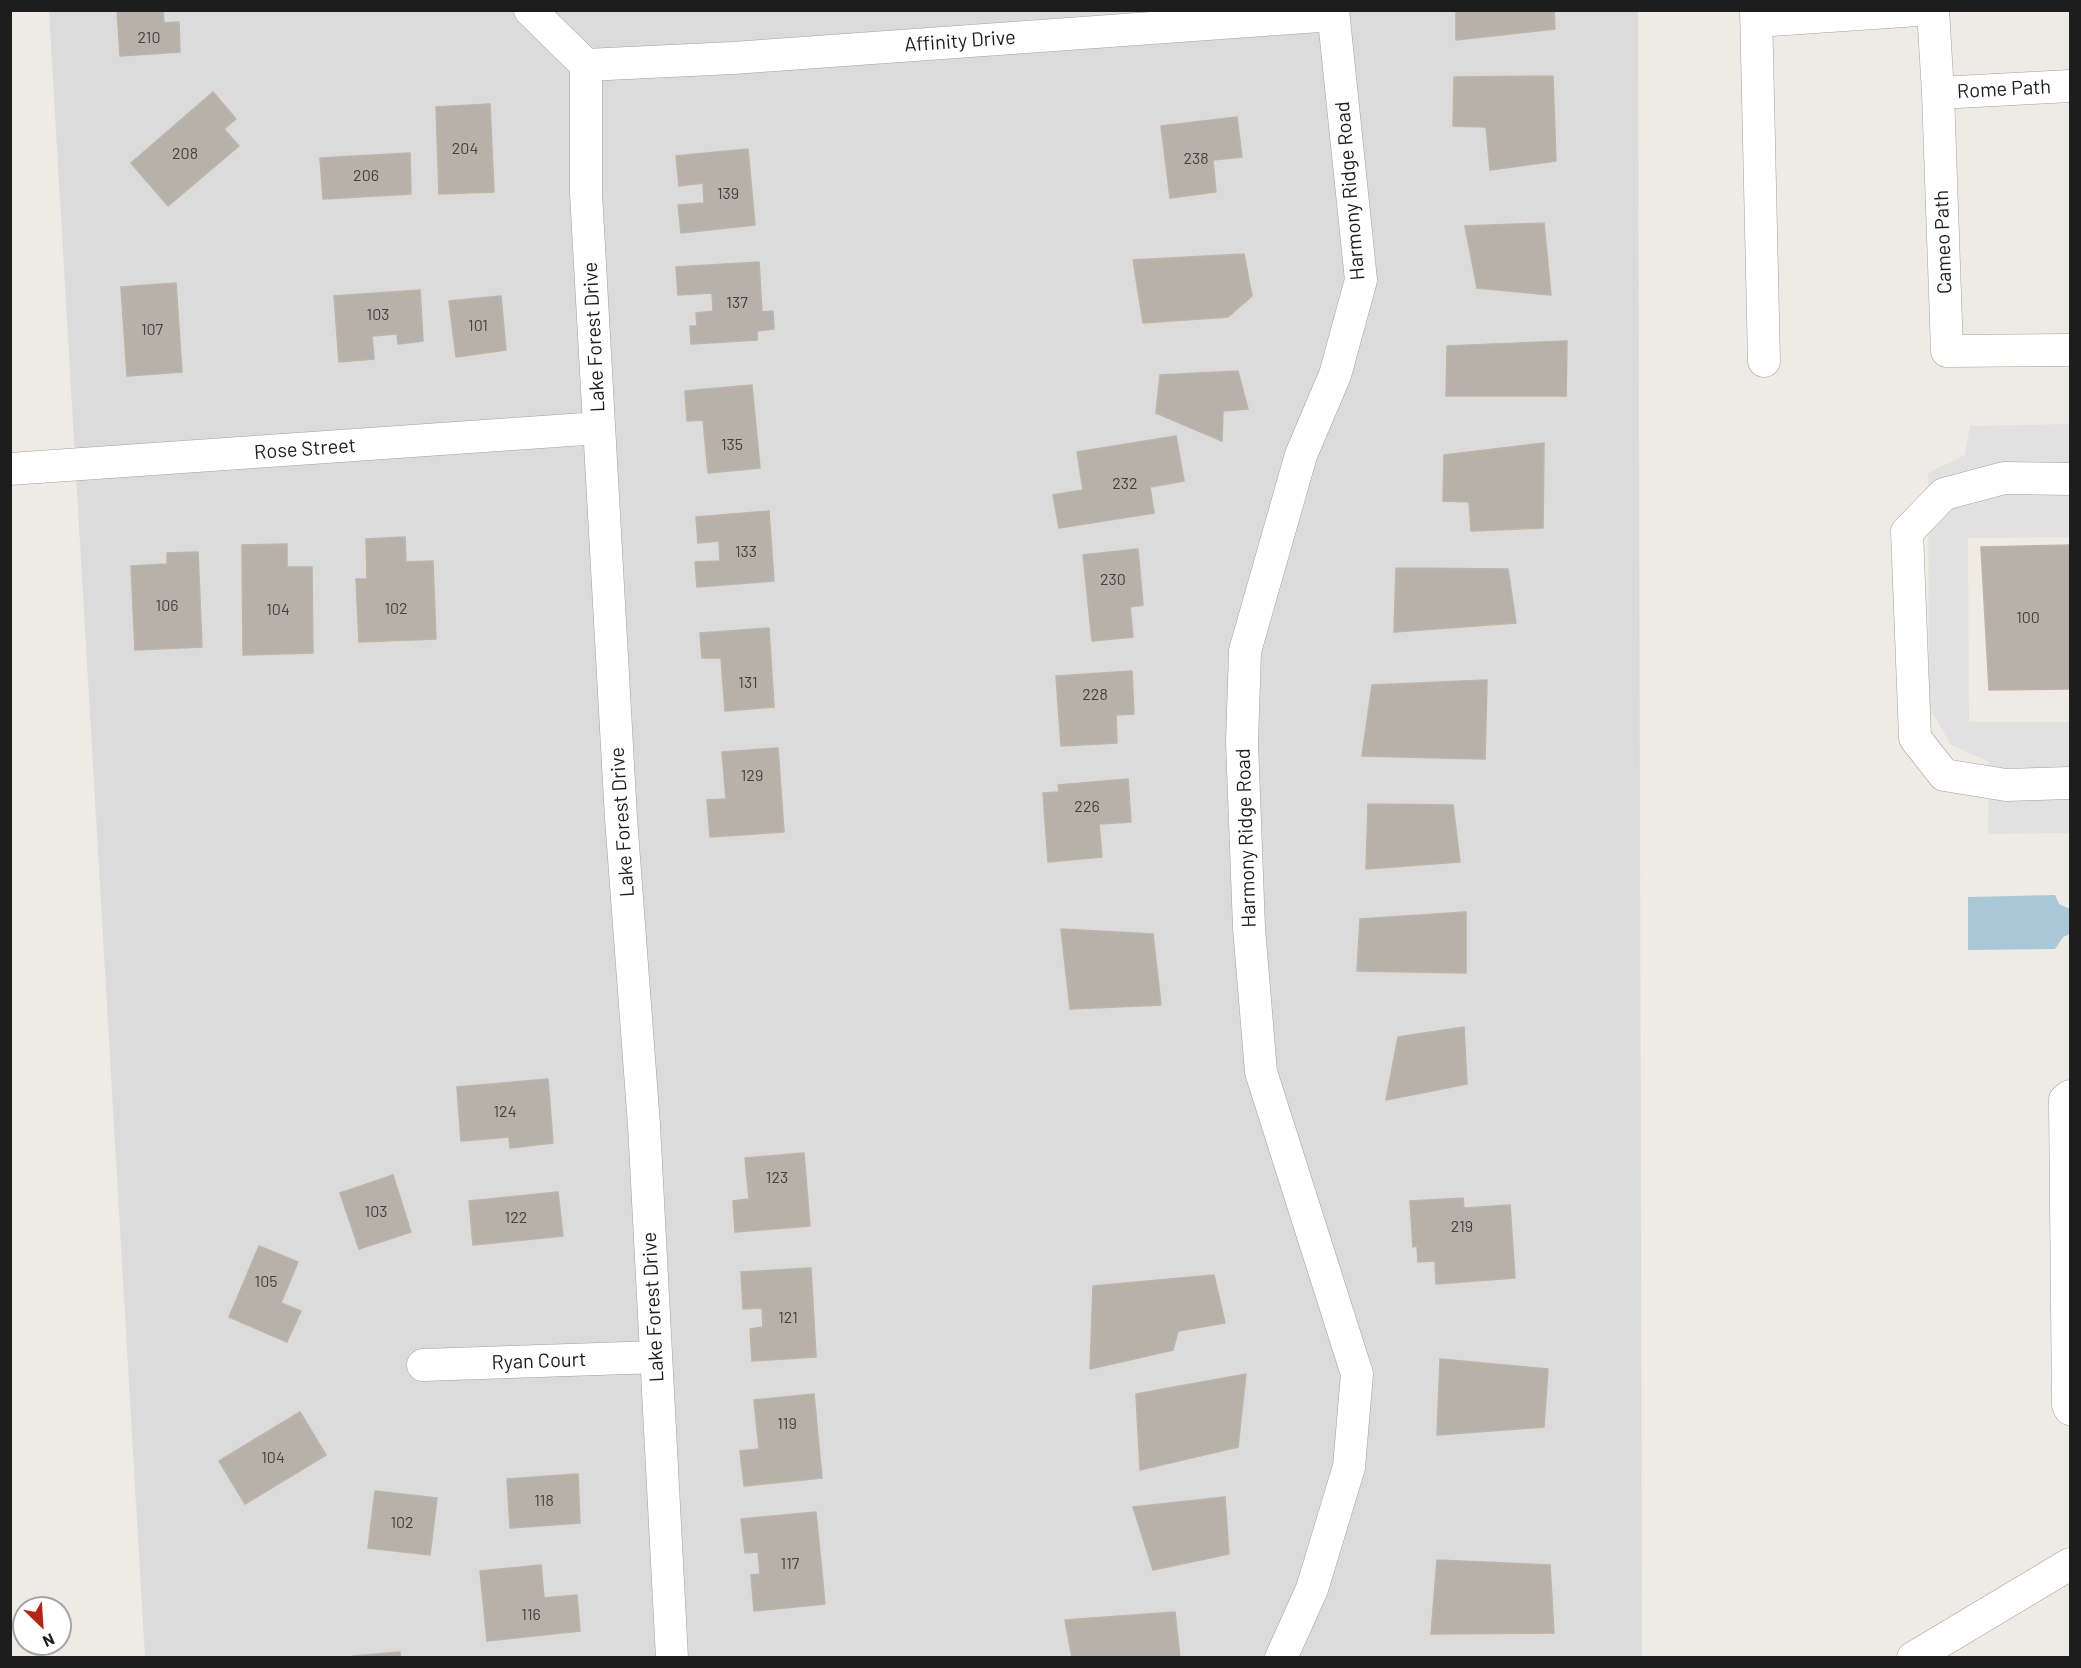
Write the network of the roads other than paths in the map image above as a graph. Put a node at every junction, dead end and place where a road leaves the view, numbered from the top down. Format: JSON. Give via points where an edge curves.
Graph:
{"nodes":[{"id":1,"x":530,"y":10,"type":"edge"},
{"id":2,"x":1918,"y":10,"type":"edge"},
{"id":3,"x":1933,"y":10,"type":"edge"},
{"id":4,"x":1333,"y":13,"type":"edge"},
{"id":5,"x":1757,"y":16,"type":"edge"},
{"id":6,"x":586,"y":65,"type":"junction"},
{"id":7,"x":2070,"y":86,"type":"edge"},
{"id":8,"x":1938,"y":93,"type":"junction"},
{"id":9,"x":2070,"y":350,"type":"edge"},
{"id":10,"x":1764,"y":360,"type":"dead end"},
{"id":11,"x":599,"y":428,"type":"junction"},
{"id":12,"x":10,"y":469,"type":"edge"},
{"id":13,"x":2070,"y":479,"type":"edge"},
{"id":14,"x":2070,"y":783,"type":"edge"},
{"id":15,"x":2070,"y":1096,"type":"edge"},
{"id":16,"x":656,"y":1357,"type":"junction"},
{"id":17,"x":423,"y":1365,"type":"dead end"},
{"id":18,"x":2070,"y":1409,"type":"edge"},
{"id":19,"x":2070,"y":1564,"type":"edge"},
{"id":20,"x":672,"y":1658,"type":"edge"},
{"id":21,"x":1281,"y":1658,"type":"edge"},
{"id":22,"x":1913,"y":1658,"type":"edge"}],
"edges":[{"from":1,"to":6,"type":"street"},
{"from":2,"to":5,"type":"street"},
{"from":3,"to":8,"type":"street","name":"Cameo Path"},
{"from":4,"to":6,"type":"street","name":"Affinity Drive","via":[[733,58]]},
{"from":4,"to":21,"type":"street","name":"Harmony Ridge Road","via":[[1361,280],[1335,375],[1301,455],[1245,651],[1242,742],[1249,928],[1261,1072],[1357,1374],[1349,1467],[1312,1589]]},
{"from":5,"to":10,"type":"street"},
{"from":6,"to":11,"type":"street","name":"Lake Forest Drive","via":[[586,194]]},
{"from":7,"to":8,"type":"street","name":"Rome Path"},
{"from":8,"to":9,"type":"street","name":"Cameo Path","via":[[1947,351]]},
{"from":11,"to":12,"type":"street","name":"Rose Street"},
{"from":11,"to":16,"type":"street","name":"Lake Forest Drive"},
{"from":13,"to":14,"type":"street","via":[[2004,478],[1944,494],[1907,532],[1915,738],[1944,775],[2006,785]]},
{"from":15,"to":18,"type":"street","via":[[2065,1100]]},
{"from":16,"to":17,"type":"street","name":"Ryan Court"},
{"from":16,"to":20,"type":"street","name":"Lake Forest Drive"},
{"from":19,"to":22,"type":"street"}]}
